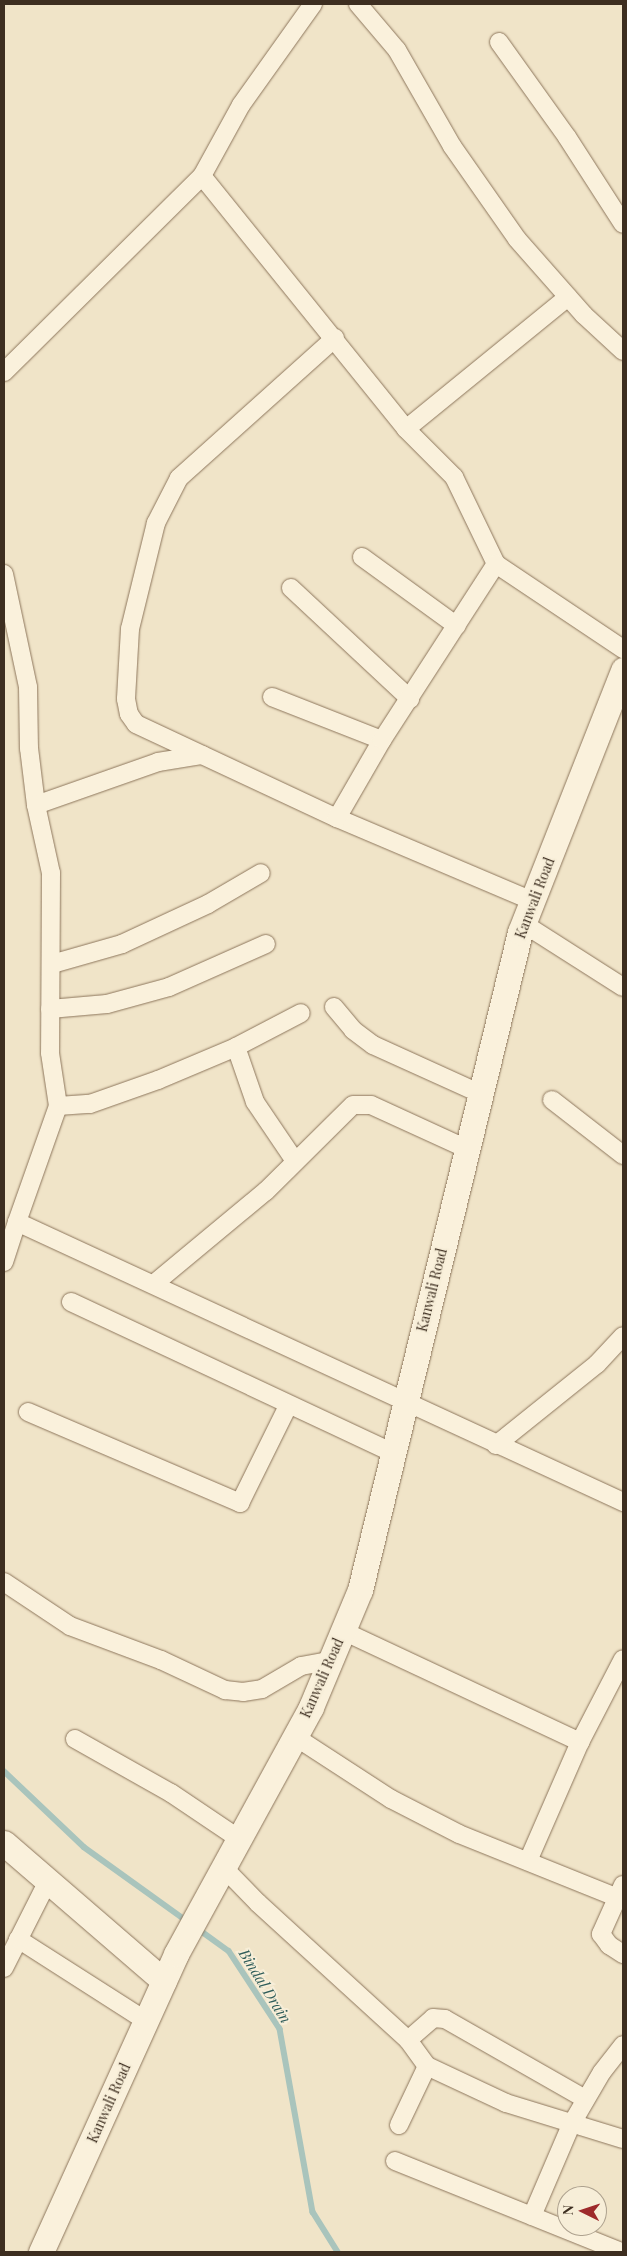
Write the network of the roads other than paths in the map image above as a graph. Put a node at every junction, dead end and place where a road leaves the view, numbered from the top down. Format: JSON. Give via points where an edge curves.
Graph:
{"nodes":[{"id":1,"x":313,"y":4,"type":"edge"},
{"id":2,"x":358,"y":4,"type":"edge"},
{"id":3,"x":499,"y":42,"type":"dead end"},
{"id":4,"x":202,"y":176,"type":"junction"},
{"id":5,"x":623,"y":224,"type":"edge"},
{"id":6,"x":568,"y":297,"type":"junction"},
{"id":7,"x":335,"y":338,"type":"junction"},
{"id":8,"x":623,"y":351,"type":"edge"},
{"id":9,"x":4,"y":372,"type":"edge"},
{"id":10,"x":406,"y":429,"type":"junction"},
{"id":11,"x":362,"y":557,"type":"dead end"},
{"id":12,"x":496,"y":564,"type":"junction"},
{"id":13,"x":4,"y":574,"type":"edge"},
{"id":14,"x":291,"y":588,"type":"dead end"},
{"id":15,"x":457,"y":626,"type":"junction"},
{"id":16,"x":623,"y":649,"type":"edge"},
{"id":17,"x":621,"y":684,"type":"edge"},
{"id":18,"x":272,"y":697,"type":"dead end"},
{"id":19,"x":410,"y":699,"type":"junction"},
{"id":20,"x":382,"y":740,"type":"junction"},
{"id":21,"x":202,"y":755,"type":"junction"},
{"id":22,"x":36,"y":805,"type":"junction"},
{"id":23,"x":337,"y":818,"type":"junction"},
{"id":24,"x":261,"y":872,"type":"dead end"},
{"id":25,"x":533,"y":901,"type":"junction"},
{"id":26,"x":524,"y":924,"type":"junction"},
{"id":27,"x":266,"y":944,"type":"dead end"},
{"id":28,"x":52,"y":964,"type":"junction"},
{"id":29,"x":623,"y":987,"type":"edge"},
{"id":30,"x":334,"y":1007,"type":"dead end"},
{"id":31,"x":50,"y":1009,"type":"junction"},
{"id":32,"x":301,"y":1013,"type":"dead end"},
{"id":33,"x":236,"y":1047,"type":"junction"},
{"id":34,"x":481,"y":1094,"type":"junction"},
{"id":35,"x":552,"y":1100,"type":"dead end"},
{"id":36,"x":58,"y":1106,"type":"junction"},
{"id":37,"x":467,"y":1149,"type":"junction"},
{"id":38,"x":623,"y":1155,"type":"edge"},
{"id":39,"x":295,"y":1161,"type":"junction"},
{"id":40,"x":17,"y":1222,"type":"junction"},
{"id":41,"x":4,"y":1262,"type":"edge"},
{"id":42,"x":155,"y":1283,"type":"junction"},
{"id":43,"x":71,"y":1302,"type":"dead end"},
{"id":44,"x":623,"y":1336,"type":"edge"},
{"id":45,"x":405,"y":1402,"type":"junction"},
{"id":46,"x":288,"y":1406,"type":"junction"},
{"id":47,"x":28,"y":1412,"type":"dead end"},
{"id":48,"x":496,"y":1445,"type":"junction"},
{"id":49,"x":393,"y":1453,"type":"junction"},
{"id":50,"x":623,"y":1502,"type":"edge"},
{"id":51,"x":4,"y":1582,"type":"edge"},
{"id":52,"x":344,"y":1631,"type":"junction"},
{"id":53,"x":623,"y":1659,"type":"edge"},
{"id":54,"x":330,"y":1661,"type":"junction"},
{"id":55,"x":294,"y":1736,"type":"junction"},
{"id":56,"x":75,"y":1739,"type":"dead end"},
{"id":57,"x":580,"y":1742,"type":"junction"},
{"id":58,"x":238,"y":1838,"type":"junction"},
{"id":59,"x":4,"y":1844,"type":"edge"},
{"id":60,"x":528,"y":1861,"type":"junction"},
{"id":61,"x":222,"y":1866,"type":"junction"},
{"id":62,"x":48,"y":1881,"type":"junction"},
{"id":63,"x":621,"y":1893,"type":"edge"},
{"id":64,"x":18,"y":1939,"type":"junction"},
{"id":65,"x":623,"y":1954,"type":"edge"},
{"id":66,"x":4,"y":1968,"type":"edge"},
{"id":67,"x":164,"y":1980,"type":"junction"},
{"id":68,"x":146,"y":2021,"type":"junction"},
{"id":69,"x":408,"y":2040,"type":"junction"},
{"id":70,"x":623,"y":2046,"type":"edge"},
{"id":71,"x":427,"y":2066,"type":"junction"},
{"id":72,"x":585,"y":2099,"type":"junction"},
{"id":73,"x":399,"y":2125,"type":"dead end"},
{"id":74,"x":571,"y":2125,"type":"junction"},
{"id":75,"x":623,"y":2139,"type":"edge"},
{"id":76,"x":395,"y":2161,"type":"dead end"},
{"id":77,"x":532,"y":2216,"type":"junction"},
{"id":78,"x":41,"y":2252,"type":"edge"},
{"id":79,"x":621,"y":2252,"type":"edge"}],
"edges":[{"from":1,"to":4,"type":"street","via":[[241,105]]},
{"from":2,"to":6,"type":"street","via":[[397,50],[452,146],[517,239]]},
{"from":3,"to":5,"type":"street","via":[[567,137]]},
{"from":4,"to":7,"type":"street"},
{"from":4,"to":9,"type":"street"},
{"from":6,"to":8,"type":"street"},
{"from":6,"to":10,"type":"street"},
{"from":7,"to":10,"type":"street"},
{"from":7,"to":21,"type":"street","via":[[200,456],[179,478],[156,523],[130,629],[126,699],[129,714],[136,724]]},
{"from":10,"to":12,"type":"street","via":[[454,476]]},
{"from":11,"to":15,"type":"street"},
{"from":12,"to":15,"type":"street"},
{"from":12,"to":16,"type":"street"},
{"from":13,"to":22,"type":"street","via":[[28,687],[29,748]]},
{"from":14,"to":19,"type":"street"},
{"from":15,"to":19,"type":"street"},
{"from":17,"to":25,"type":"street","name":"Kanwali Road"},
{"from":18,"to":20,"type":"street"},
{"from":19,"to":20,"type":"street"},
{"from":20,"to":23,"type":"street"},
{"from":21,"to":22,"type":"street","via":[[158,762]]},
{"from":21,"to":23,"type":"street"},
{"from":22,"to":28,"type":"street","via":[[51,873]]},
{"from":23,"to":25,"type":"street"},
{"from":24,"to":28,"type":"street","via":[[208,904],[122,944]]},
{"from":25,"to":26,"type":"street","name":"Kanwali Road"},
{"from":26,"to":29,"type":"street"},
{"from":26,"to":34,"type":"street","name":"Kanwali Road"},
{"from":27,"to":31,"type":"street","via":[[169,987],[107,1004]]},
{"from":28,"to":31,"type":"street"},
{"from":30,"to":34,"type":"street","via":[[354,1030],[373,1045]]},
{"from":31,"to":36,"type":"street","via":[[50,1053]]},
{"from":32,"to":33,"type":"street"},
{"from":33,"to":36,"type":"street","via":[[90,1104]]},
{"from":33,"to":39,"type":"street","via":[[256,1102]]},
{"from":34,"to":37,"type":"street","name":"Kanwali Road"},
{"from":35,"to":38,"type":"street"},
{"from":36,"to":40,"type":"street"},
{"from":37,"to":39,"type":"street","via":[[362,1103],[353,1105]]},
{"from":37,"to":45,"type":"street","name":"Kanwali Road"},
{"from":39,"to":42,"type":"street","via":[[266,1191]]},
{"from":40,"to":41,"type":"street"},
{"from":40,"to":42,"type":"street"},
{"from":42,"to":45,"type":"street"},
{"from":43,"to":46,"type":"street"},
{"from":44,"to":48,"type":"street","via":[[597,1364]]},
{"from":45,"to":48,"type":"street"},
{"from":45,"to":49,"type":"street","name":"Kanwali Road"},
{"from":46,"to":47,"type":"street","via":[[240,1503]]},
{"from":46,"to":49,"type":"street"},
{"from":48,"to":50,"type":"street"},
{"from":49,"to":52,"type":"street","name":"Kanwali Road","via":[[360,1590]]},
{"from":51,"to":54,"type":"street","via":[[70,1626],[162,1660],[225,1690],[262,1689],[301,1666]]},
{"from":52,"to":54,"type":"street","name":"Kanwali Road"},
{"from":52,"to":57,"type":"street"},
{"from":53,"to":57,"type":"street"},
{"from":54,"to":55,"type":"street","name":"Kanwali Road"},
{"from":55,"to":58,"type":"street","name":"Kanwali Road"},
{"from":55,"to":60,"type":"street","via":[[391,1799],[459,1834]]},
{"from":56,"to":58,"type":"street","via":[[171,1793]]},
{"from":57,"to":60,"type":"street"},
{"from":58,"to":61,"type":"street","name":"Kanwali Road"},
{"from":59,"to":62,"type":"street"},
{"from":60,"to":63,"type":"street"},
{"from":61,"to":67,"type":"street","name":"Kanwali Road"},
{"from":61,"to":69,"type":"street"},
{"from":62,"to":64,"type":"street"},
{"from":62,"to":67,"type":"street"},
{"from":63,"to":65,"type":"street","via":[[601,1934],[609,1945]]},
{"from":64,"to":66,"type":"street"},
{"from":64,"to":68,"type":"street"},
{"from":67,"to":68,"type":"street","name":"Kanwali Road"},
{"from":68,"to":78,"type":"street","name":"Kanwali Road"},
{"from":69,"to":71,"type":"street"},
{"from":69,"to":72,"type":"street","via":[[433,2018],[445,2019]]},
{"from":70,"to":72,"type":"street"},
{"from":71,"to":73,"type":"street"},
{"from":71,"to":74,"type":"street","via":[[498,2100]]},
{"from":72,"to":74,"type":"street"},
{"from":74,"to":75,"type":"street"},
{"from":74,"to":77,"type":"street"},
{"from":76,"to":77,"type":"street"},
{"from":77,"to":79,"type":"street"}]}
